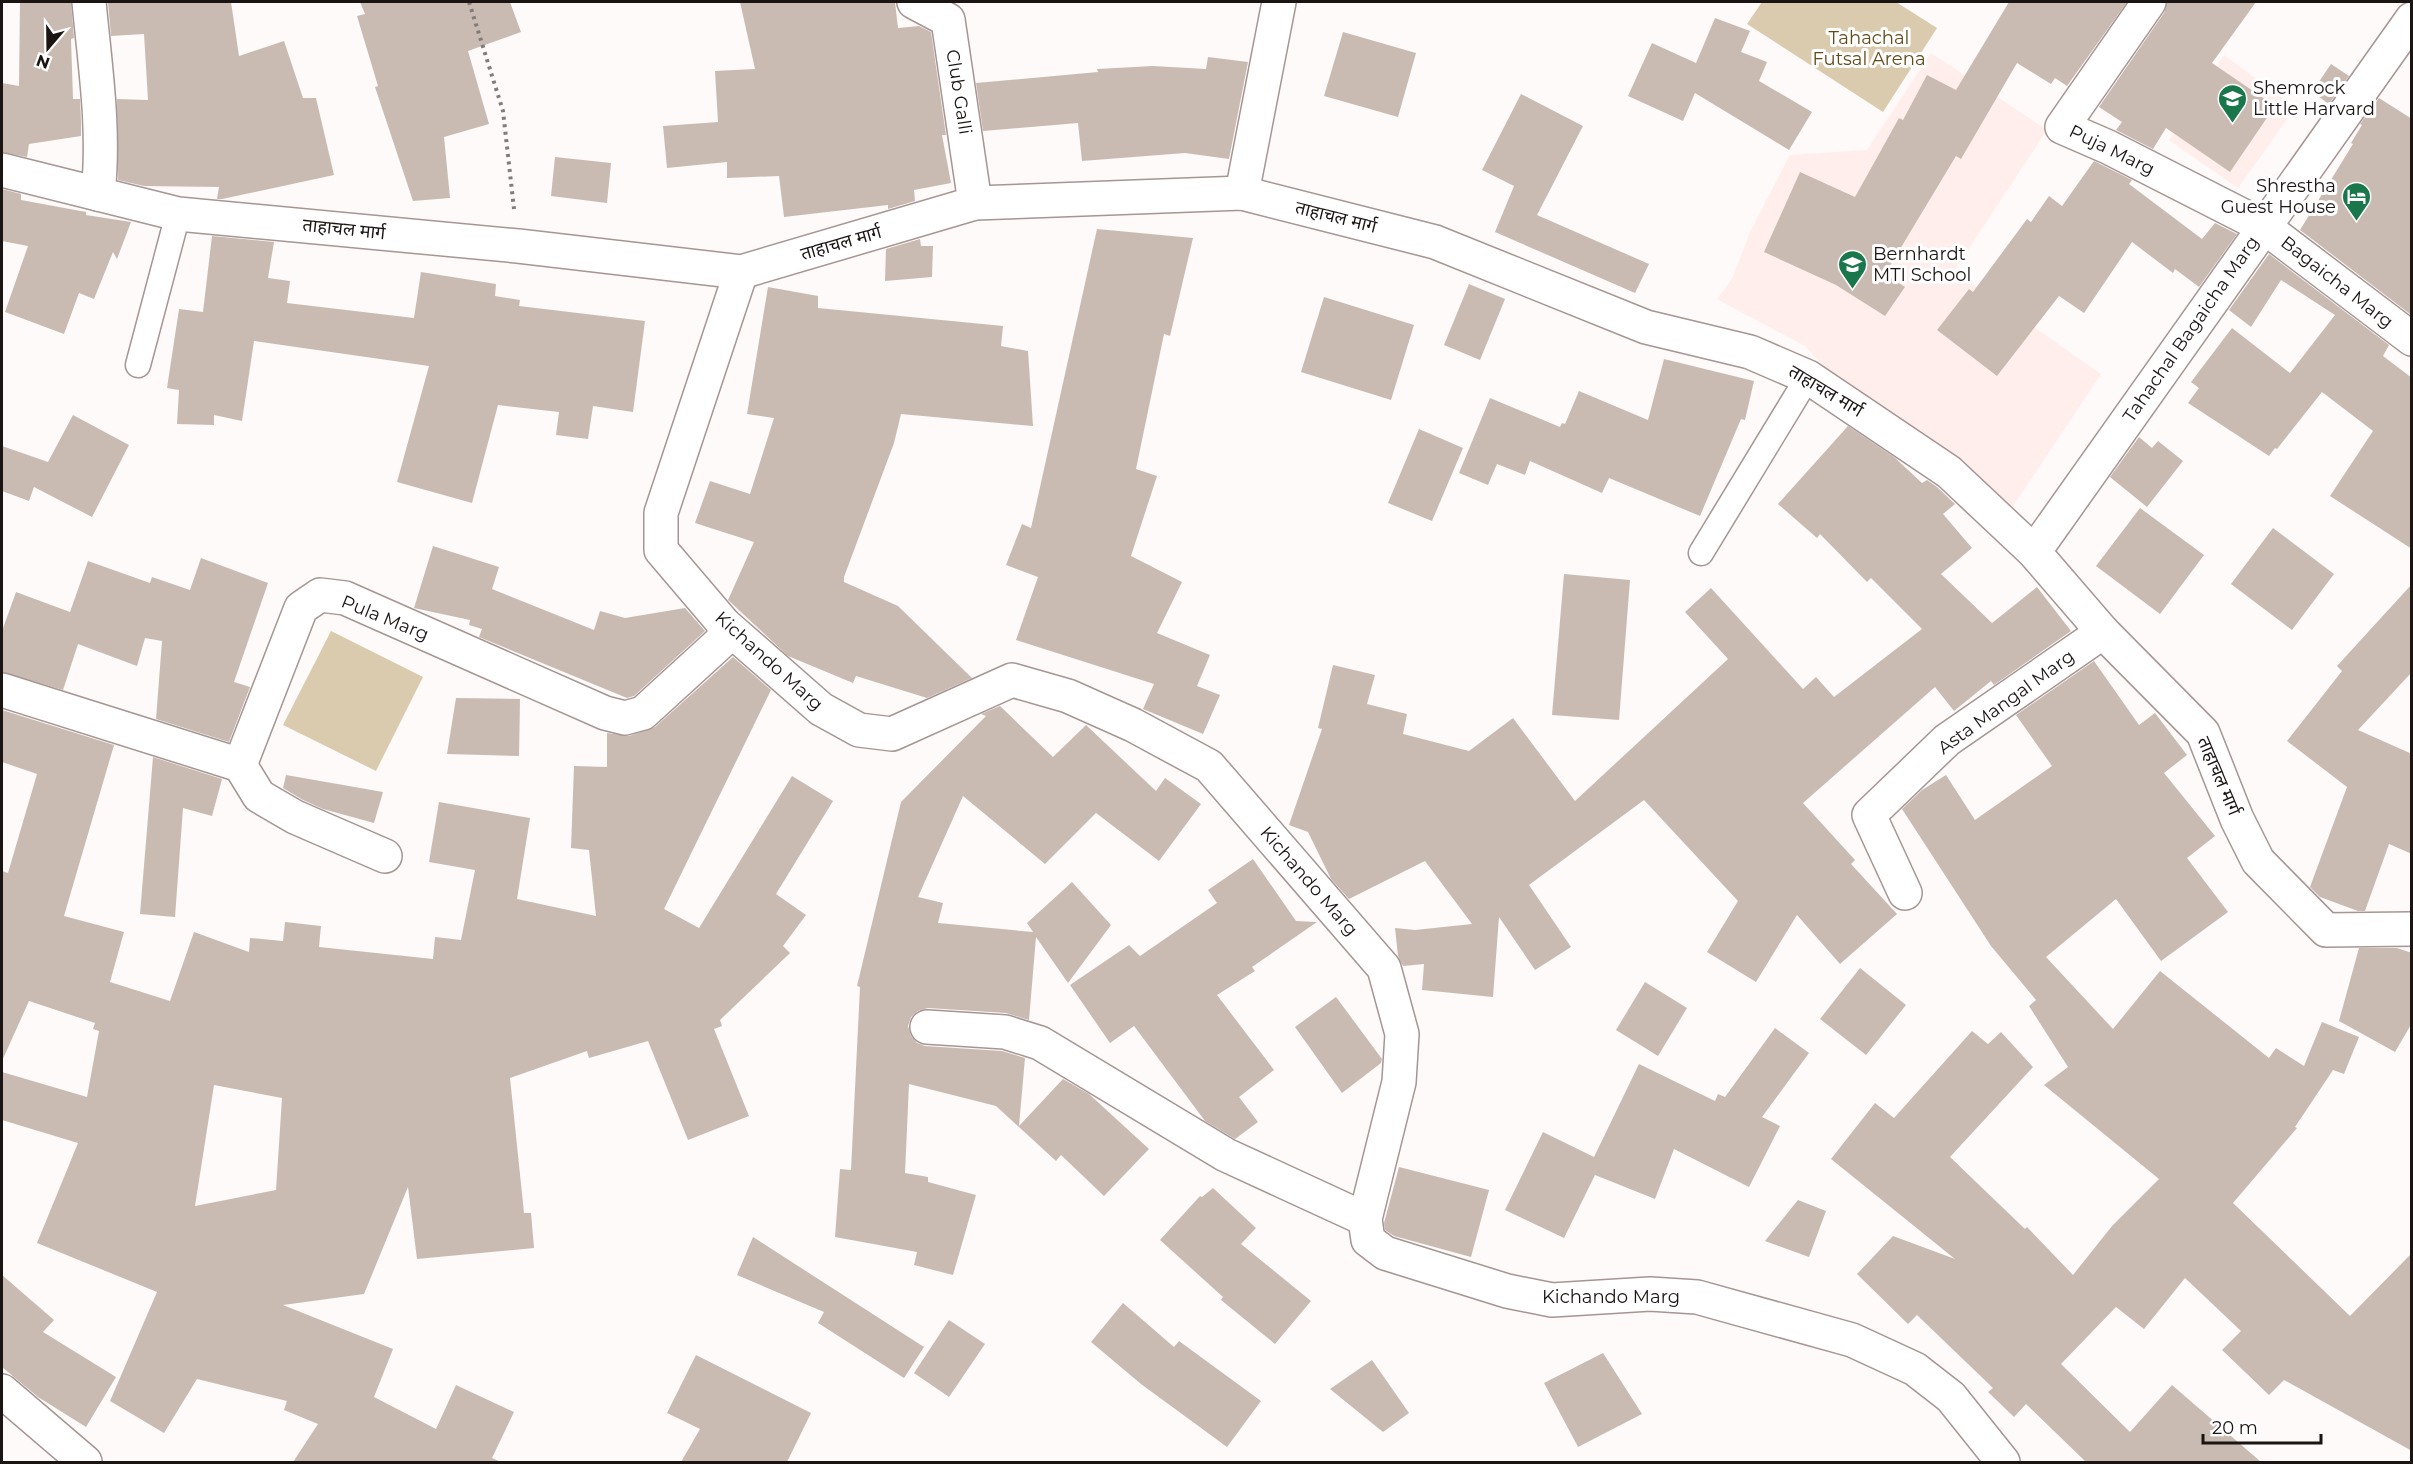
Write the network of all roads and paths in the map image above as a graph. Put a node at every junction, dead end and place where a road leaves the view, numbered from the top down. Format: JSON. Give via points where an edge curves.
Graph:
{"nodes":[{"id":1,"x":89,"y":2,"type":"edge"},
{"id":2,"x":469,"y":2,"type":"edge"},
{"id":3,"x":914,"y":2,"type":"edge"},
{"id":4,"x":1279,"y":2,"type":"edge"},
{"id":5,"x":2149,"y":2,"type":"edge"},
{"id":6,"x":2412,"y":19,"type":"edge"},
{"id":7,"x":2,"y":170,"type":"edge"},
{"id":8,"x":1242,"y":193,"type":"junction"},
{"id":9,"x":98,"y":194,"type":"junction"},
{"id":10,"x":975,"y":203,"type":"junction"},
{"id":11,"x":178,"y":214,"type":"junction"},
{"id":12,"x":2264,"y":226,"type":"junction"},
{"id":13,"x":518,"y":246,"type":"junction"},
{"id":14,"x":741,"y":272,"type":"junction"},
{"id":15,"x":2409,"y":332,"type":"edge"},
{"id":16,"x":138,"y":365,"type":"dead end"},
{"id":17,"x":1808,"y":377,"type":"junction"},
{"id":18,"x":2034,"y":552,"type":"junction"},
{"id":19,"x":1701,"y":553,"type":"dead end"},
{"id":20,"x":724,"y":624,"type":"junction"},
{"id":21,"x":2103,"y":632,"type":"junction"},
{"id":22,"x":2,"y":690,"type":"edge"},
{"id":23,"x":240,"y":765,"type":"junction"},
{"id":24,"x":385,"y":856,"type":"dead end"},
{"id":25,"x":1905,"y":892,"type":"dead end"},
{"id":26,"x":2412,"y":929,"type":"edge"},
{"id":27,"x":927,"y":1027,"type":"dead end"},
{"id":28,"x":1365,"y":1219,"type":"junction"},
{"id":29,"x":2,"y":1392,"type":"edge"},
{"id":30,"x":84,"y":1462,"type":"edge"},
{"id":31,"x":2003,"y":1462,"type":"edge"}],
"edges":[{"from":1,"to":9,"type":"street","via":[[99,88]]},
{"from":2,"to":13,"type":"path","via":[[504,111]]},
{"from":3,"to":10,"type":"street","name":"Club Galli","via":[[948,20]]},
{"from":4,"to":8,"type":"street"},
{"from":5,"to":12,"type":"street","name":"Puja Marg","via":[[2062,127]]},
{"from":6,"to":12,"type":"street","name":"Tahachal Bagaicha Marg"},
{"from":7,"to":9,"type":"street","name":"ताहाचल मार्ग"},
{"from":8,"to":10,"type":"street","name":"ताहाचल मार्ग"},
{"from":8,"to":17,"type":"street","name":"ताहाचल मार्ग","via":[[1435,242],[1647,327],[1750,352]]},
{"from":9,"to":11,"type":"street","name":"ताहाचल मार्ग"},
{"from":10,"to":14,"type":"street","name":"ताहाचल मार्ग"},
{"from":11,"to":13,"type":"street","name":"ताहाचल मार्ग"},
{"from":11,"to":16,"type":"lane"},
{"from":12,"to":15,"type":"street","name":"Bagaicha Marg"},
{"from":12,"to":18,"type":"street","name":"Tahachal Bagaicha Marg"},
{"from":13,"to":14,"type":"street","name":"ताहाचल मार्ग"},
{"from":14,"to":20,"type":"street","name":"Kichando Marg","via":[[661,513],[661,550]]},
{"from":17,"to":18,"type":"street","name":"ताहाचल मार्ग","via":[[1949,472]]},
{"from":17,"to":19,"type":"lane"},
{"from":18,"to":21,"type":"street","name":"ताहाचल मार्ग"},
{"from":20,"to":23,"type":"street","name":"Pula Marg","via":[[724,639],[643,713],[625,718],[605,713],[345,598],[320,595],[301,608]]},
{"from":20,"to":28,"type":"street","name":"Kichando Marg","via":[[821,709],[860,730],[892,734],[1012,680],[1068,696],[1209,766],[1384,968],[1402,1034],[1399,1082]]},
{"from":21,"to":25,"type":"street","name":"Asta Mangal Marg","via":[[1947,740],[1869,815]]},
{"from":21,"to":26,"type":"street","name":"ताहाचल मार्ग","via":[[2203,733],[2236,819],[2258,861],[2326,930]]},
{"from":22,"to":23,"type":"street"},
{"from":23,"to":24,"type":"street","via":[[259,796],[295,817]]},
{"from":27,"to":28,"type":"street","via":[[1005,1032],[1040,1043],[1226,1155]]},
{"from":28,"to":31,"type":"street","name":"Kichando Marg","via":[[1368,1240],[1385,1253],[1507,1291],[1552,1300],[1650,1294],[1697,1298],[1852,1340],[1916,1369],[1951,1397]]},
{"from":29,"to":30,"type":"street"}]}
